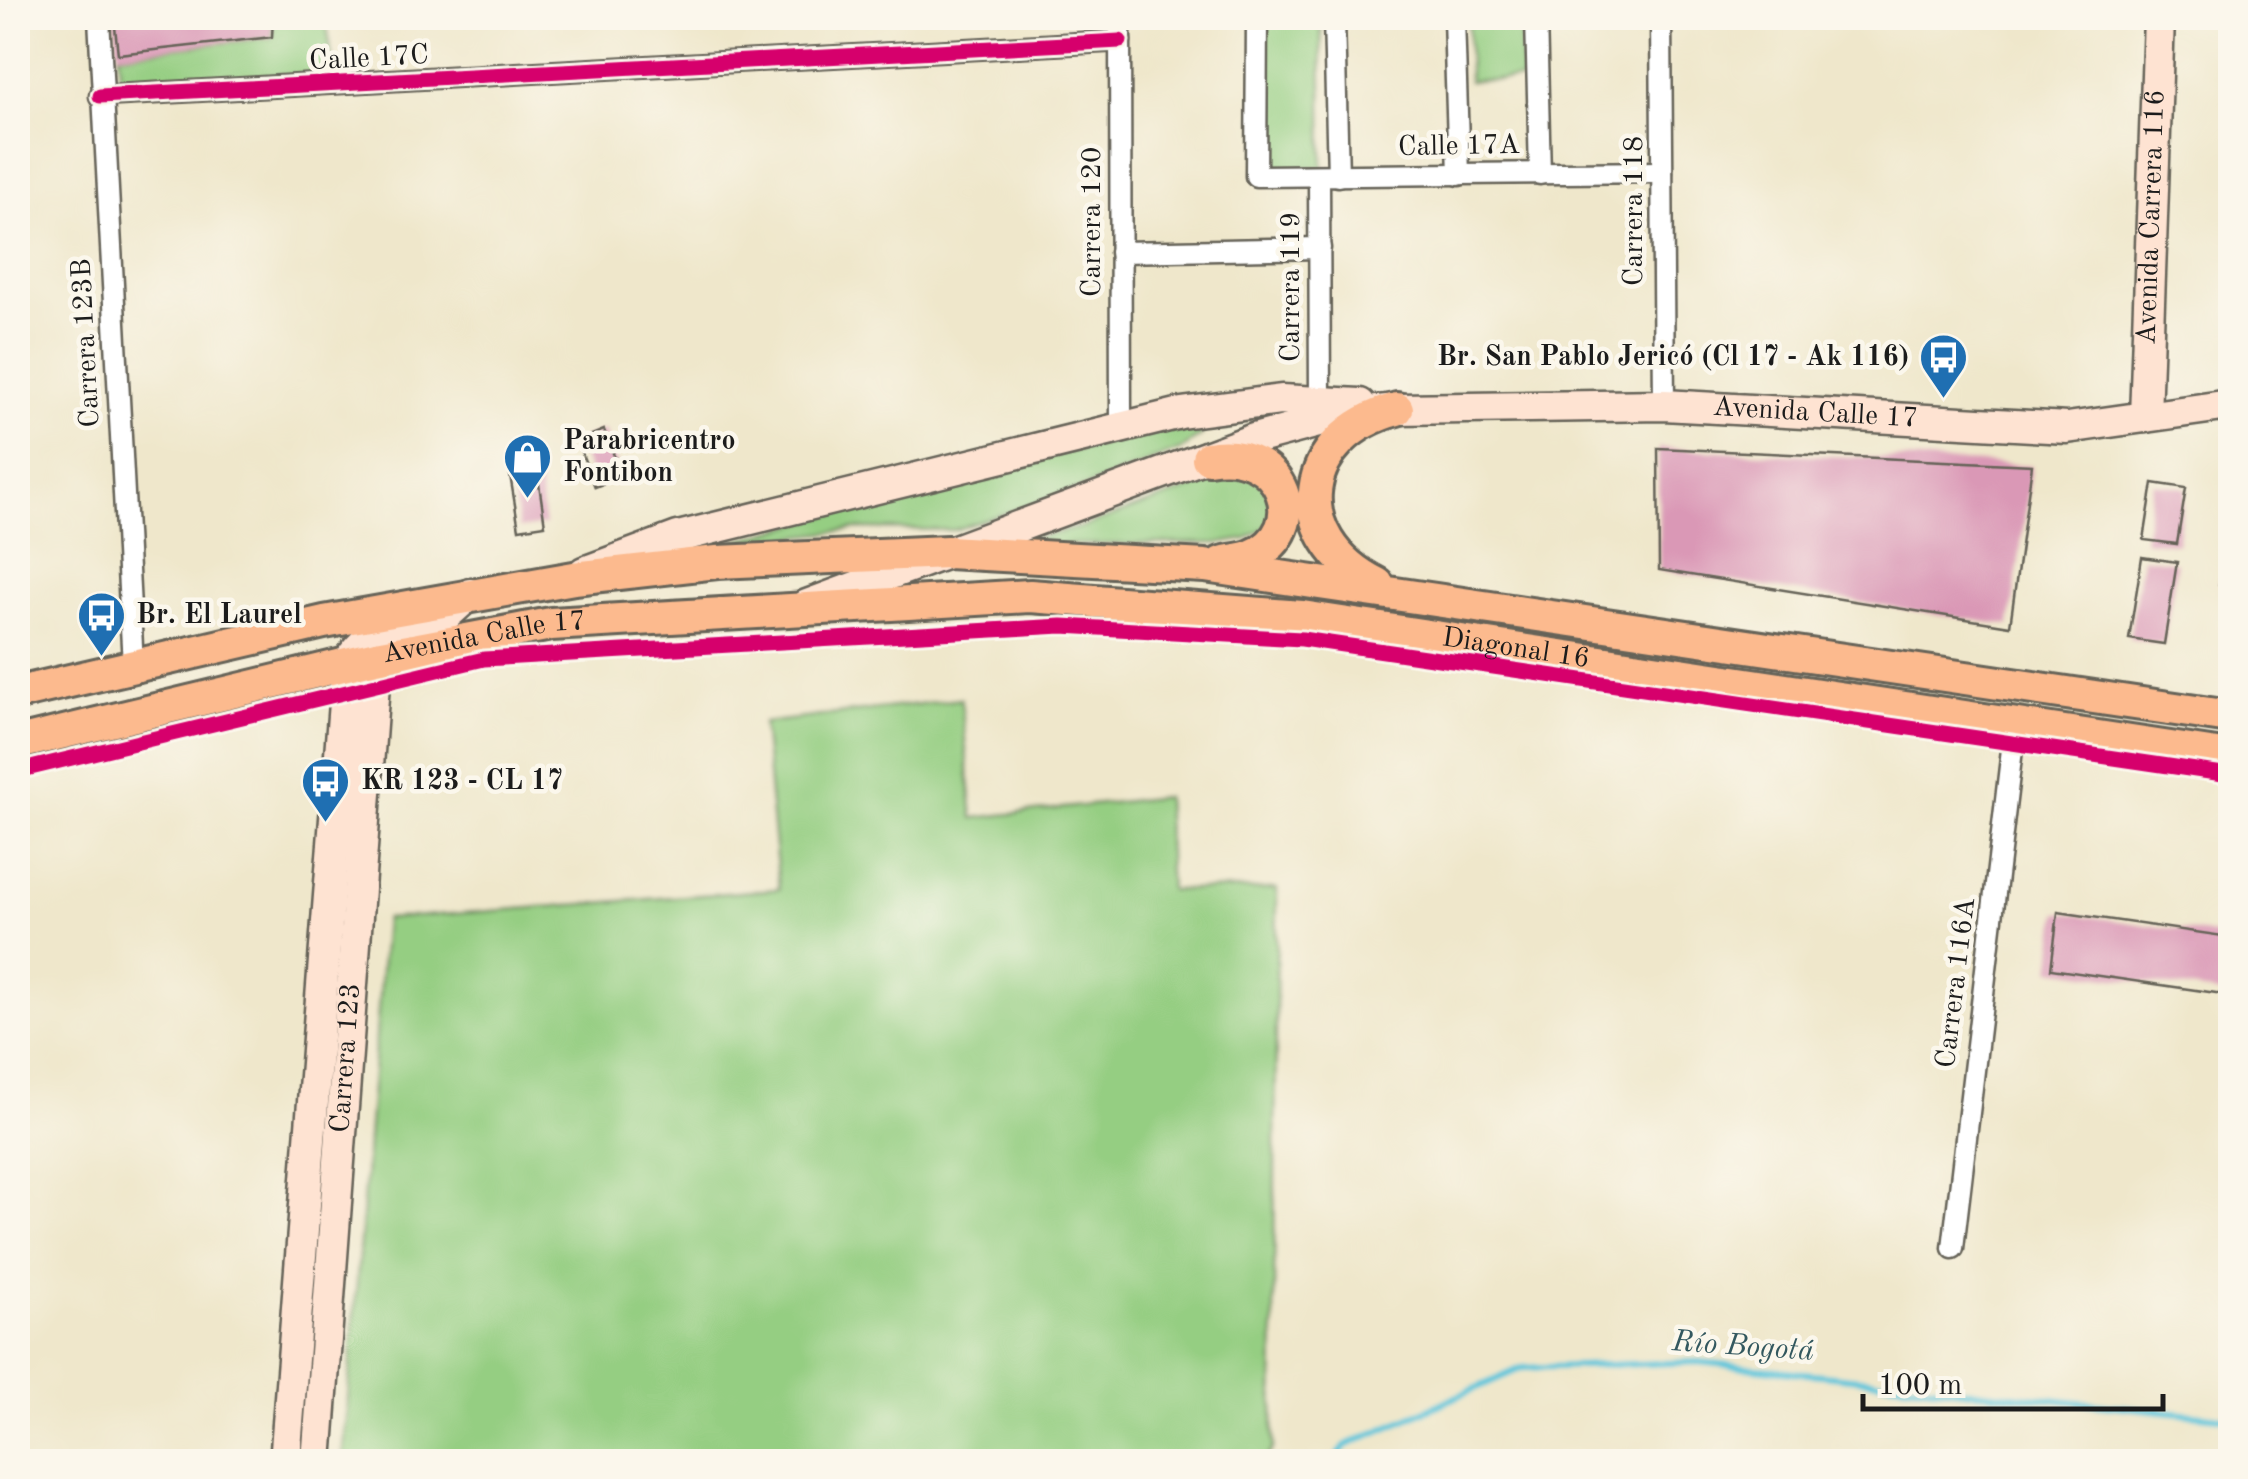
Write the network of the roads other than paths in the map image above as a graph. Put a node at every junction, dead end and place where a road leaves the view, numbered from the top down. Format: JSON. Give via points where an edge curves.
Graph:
{"nodes":[{"id":1,"x":99,"y":18,"type":"edge"},
{"id":2,"x":1120,"y":18,"type":"edge"},
{"id":3,"x":1257,"y":18,"type":"edge"},
{"id":4,"x":1334,"y":18,"type":"edge"},
{"id":5,"x":1454,"y":18,"type":"edge"},
{"id":6,"x":1536,"y":18,"type":"edge"},
{"id":7,"x":1661,"y":18,"type":"edge"},
{"id":8,"x":2159,"y":18,"type":"edge"},
{"id":9,"x":1120,"y":40,"type":"junction"},
{"id":10,"x":100,"y":96,"type":"junction"},
{"id":11,"x":1662,"y":172,"type":"junction"},
{"id":12,"x":1460,"y":174,"type":"junction"},
{"id":13,"x":1540,"y":174,"type":"junction"},
{"id":14,"x":1329,"y":176,"type":"junction"},
{"id":15,"x":1320,"y":248,"type":"junction"},
{"id":16,"x":1120,"y":252,"type":"junction"},
{"id":17,"x":1320,"y":399,"type":"junction"},
{"id":18,"x":1664,"y":405,"type":"junction"},
{"id":19,"x":2230,"y":405,"type":"edge"},
{"id":20,"x":1397,"y":409,"type":"junction"},
{"id":21,"x":1199,"y":410,"type":"junction"},
{"id":22,"x":2145,"y":417,"type":"junction"},
{"id":23,"x":1122,"y":427,"type":"junction"},
{"id":24,"x":1208,"y":458,"type":"junction"},
{"id":25,"x":947,"y":552,"type":"junction"},
{"id":26,"x":1204,"y":566,"type":"junction"},
{"id":27,"x":574,"y":578,"type":"junction"},
{"id":28,"x":1390,"y":590,"type":"junction"},
{"id":29,"x":470,"y":594,"type":"junction"},
{"id":30,"x":795,"y":610,"type":"junction"},
{"id":31,"x":362,"y":660,"type":"junction"},
{"id":32,"x":133,"y":665,"type":"junction"},
{"id":33,"x":18,"y":693,"type":"edge"},
{"id":34,"x":2230,"y":716,"type":"edge"},
{"id":35,"x":2014,"y":724,"type":"junction"},
{"id":36,"x":18,"y":743,"type":"edge"},
{"id":37,"x":2230,"y":757,"type":"edge"},
{"id":38,"x":1953,"y":1248,"type":"dead end"},
{"id":39,"x":285,"y":1462,"type":"edge"},
{"id":40,"x":317,"y":1462,"type":"edge"}],
"edges":[{"from":1,"to":10,"type":"street","name":"Carrera 123B"},
{"from":2,"to":9,"type":"street","name":"Carrera 120"},
{"from":3,"to":14,"type":"street","name":"Calle 17A","via":[[1256,176]]},
{"from":4,"to":14,"type":"street","name":"Carrera 119"},
{"from":5,"to":12,"type":"street"},
{"from":6,"to":13,"type":"street"},
{"from":7,"to":11,"type":"street","name":"Carrera 118"},
{"from":8,"to":22,"type":"main road","name":"Avenida Carrera 116"},
{"from":9,"to":10,"type":"street","name":"Calle 17C"},
{"from":9,"to":16,"type":"street","name":"Carrera 120"},
{"from":10,"to":32,"type":"street","name":"Carrera 123B"},
{"from":11,"to":13,"type":"street","name":"Calle 17A"},
{"from":11,"to":18,"type":"street","name":"Carrera 118"},
{"from":12,"to":13,"type":"street","name":"Calle 17A"},
{"from":12,"to":14,"type":"street","name":"Calle 17A"},
{"from":14,"to":15,"type":"street","name":"Carrera 119"},
{"from":15,"to":16,"type":"street"},
{"from":15,"to":17,"type":"street","name":"Carrera 119"},
{"from":16,"to":23,"type":"street","name":"Carrera 120"},
{"from":17,"to":20,"type":"main road","name":"Avenida Calle 17"},
{"from":17,"to":21,"type":"main road","name":"Avenida Calle 17"},
{"from":18,"to":20,"type":"main road","name":"Avenida Calle 17"},
{"from":18,"to":22,"type":"main road","name":"Avenida Calle 17","via":[[2042,428]]},
{"from":19,"to":22,"type":"main road","name":"Avenida Calle 17"},
{"from":20,"to":24,"type":"main road","name":"Avenida Calle 17","via":[[1300,424]]},
{"from":20,"to":28,"type":"main road","via":[[1355,424],[1336,440],[1315,485],[1315,510],[1334,555]]},
{"from":21,"to":23,"type":"main road","name":"Avenida Calle 17"},
{"from":21,"to":24,"type":"main road","via":[[1213,438]]},
{"from":23,"to":27,"type":"main road","name":"Avenida Calle 17","via":[[678,536]]},
{"from":24,"to":25,"type":"main road","name":"Avenida Calle 17"},
{"from":24,"to":26,"type":"main road","via":[[1230,454],[1259,462],[1280,485],[1285,505],[1281,526],[1253,556]]},
{"from":25,"to":26,"type":"main road","name":"Diagonal 16"},
{"from":25,"to":27,"type":"main road","name":"Avenida Calle 17","via":[[717,562]]},
{"from":25,"to":30,"type":"main road","name":"Avenida Calle 17"},
{"from":26,"to":28,"type":"main road","name":"Diagonal 16"},
{"from":27,"to":29,"type":"main road","name":"Avenida Calle 17"},
{"from":28,"to":34,"type":"main road","name":"Diagonal 16"},
{"from":29,"to":31,"type":"main road","via":[[434,624],[376,633],[356,650]]},
{"from":29,"to":32,"type":"main road","name":"Avenida Calle 17"},
{"from":30,"to":31,"type":"main road","name":"Avenida Calle 17","via":[[550,624]]},
{"from":30,"to":35,"type":"main road","name":"Diagonal 16","via":[[1016,596],[1202,607]]},
{"from":31,"to":36,"type":"main road","name":"Avenida Calle 17"},
{"from":31,"to":39,"type":"main road","name":"Carrera 123"},
{"from":31,"to":40,"type":"main road","name":"Carrera 123"},
{"from":32,"to":33,"type":"main road","name":"Avenida Calle 17"},
{"from":35,"to":37,"type":"main road","name":"Diagonal 16"},
{"from":35,"to":38,"type":"street","name":"Carrera 116A"}]}
